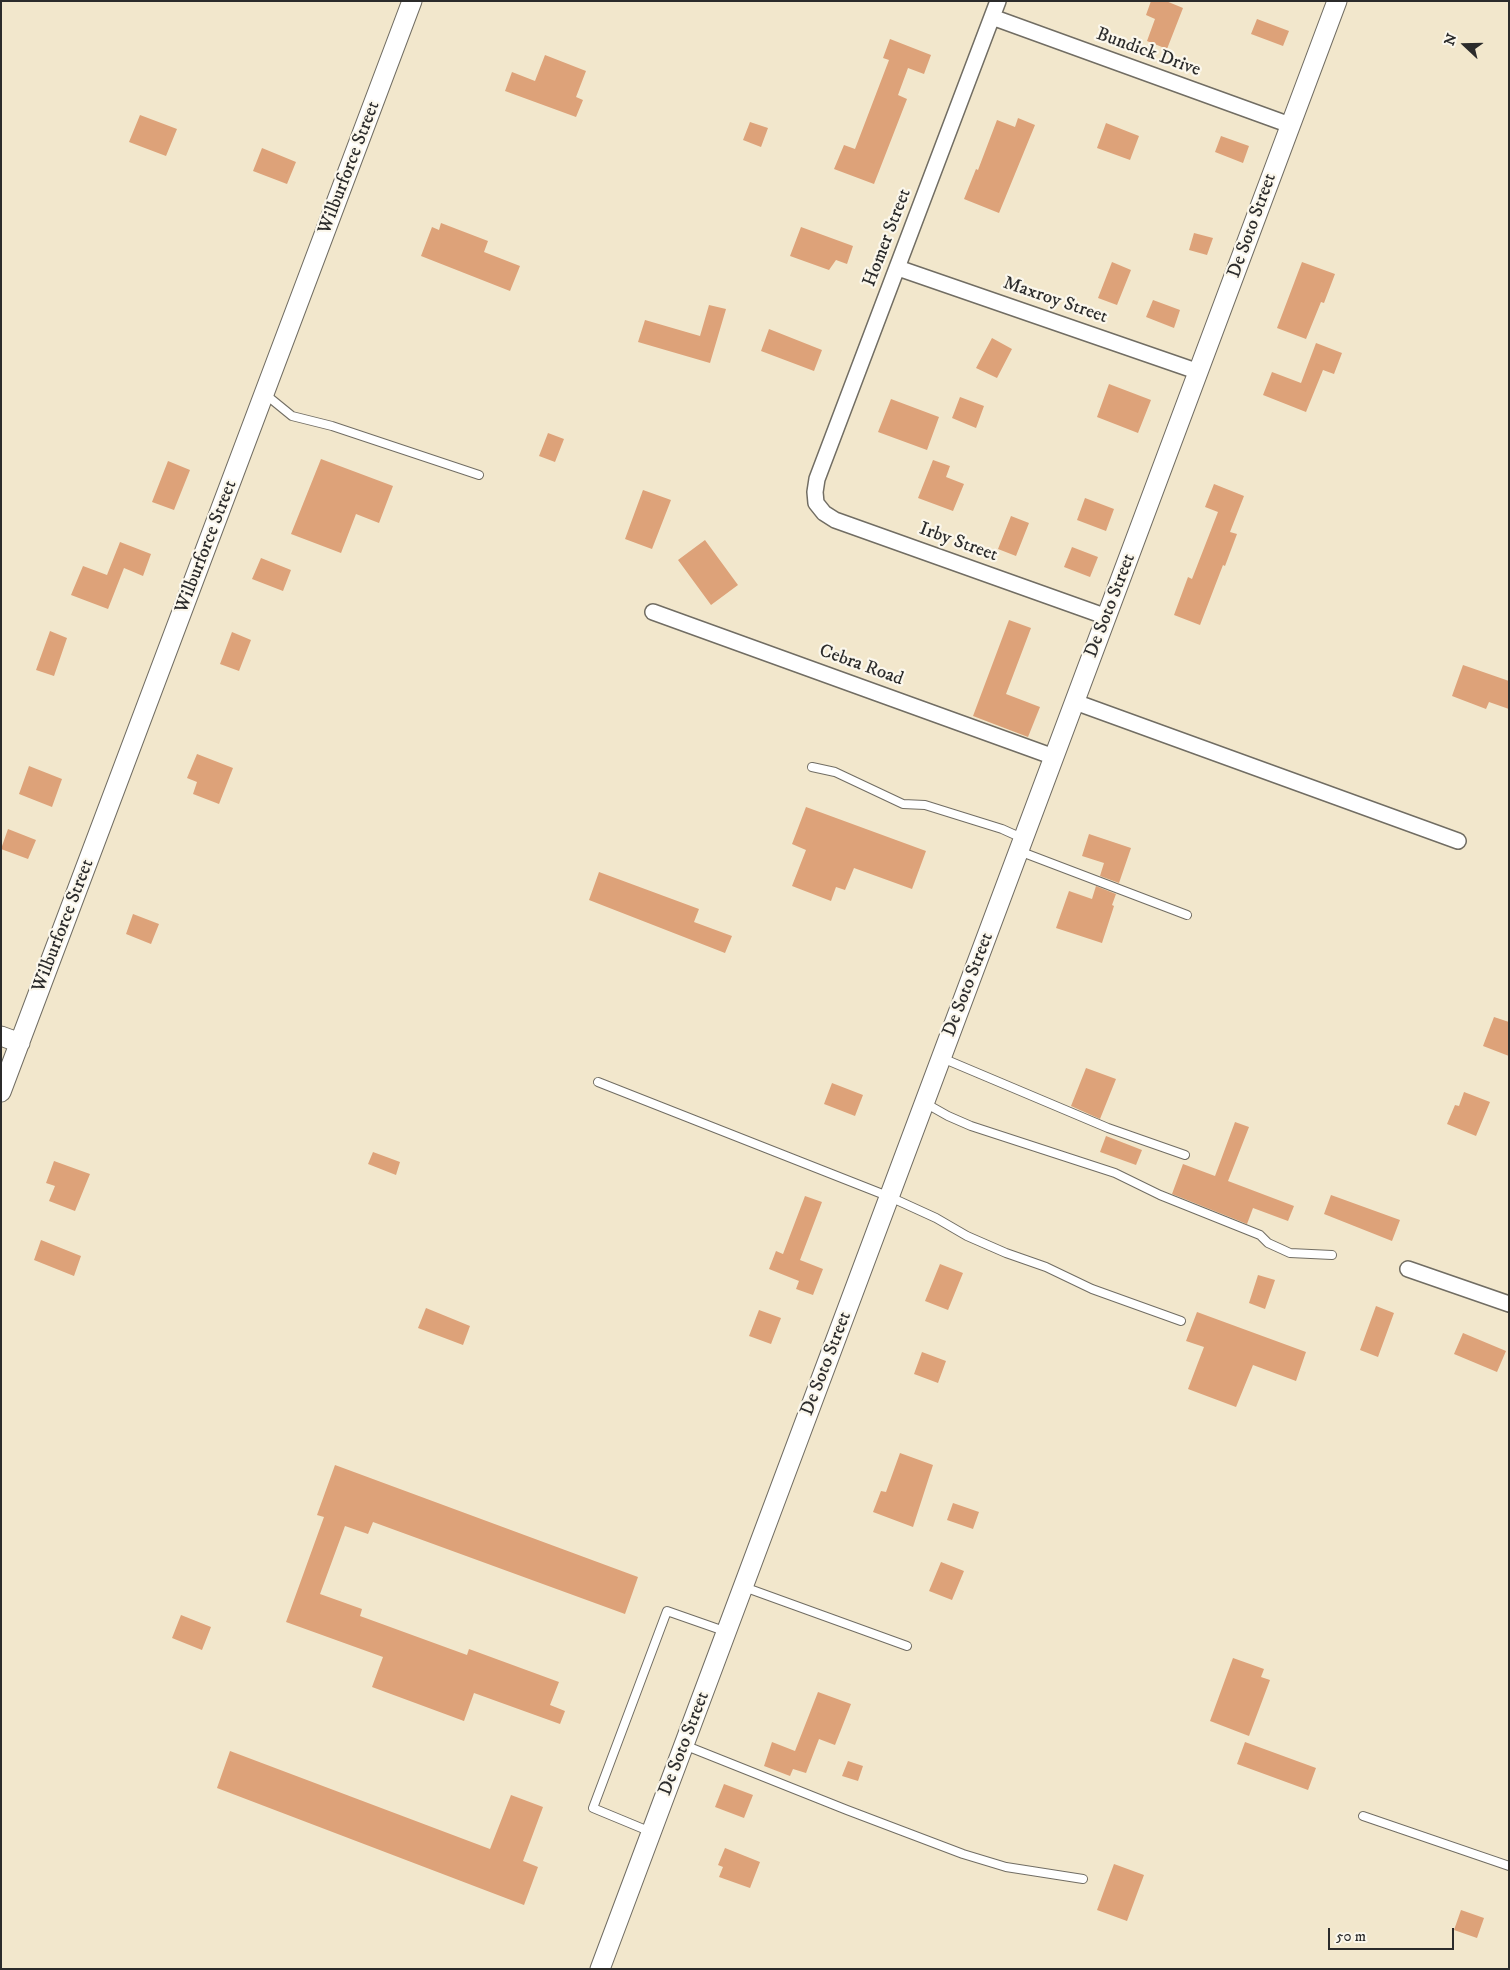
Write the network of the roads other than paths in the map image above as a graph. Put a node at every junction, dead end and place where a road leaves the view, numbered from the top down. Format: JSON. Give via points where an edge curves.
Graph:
{"nodes":[{"id":1,"x":412,"y":1,"type":"edge"},
{"id":2,"x":998,"y":1,"type":"edge"},
{"id":3,"x":1337,"y":1,"type":"edge"},
{"id":4,"x":992,"y":17,"type":"junction"},
{"id":5,"x":1290,"y":126,"type":"junction"},
{"id":6,"x":898,"y":268,"type":"junction"},
{"id":7,"x":1199,"y":372,"type":"junction"},
{"id":8,"x":265,"y":394,"type":"junction"},
{"id":9,"x":479,"y":475,"type":"dead end"},
{"id":10,"x":816,"y":488,"type":"joint"},
{"id":11,"x":653,"y":612,"type":"dead end"},
{"id":12,"x":1107,"y":617,"type":"junction"},
{"id":13,"x":1075,"y":702,"type":"junction"},
{"id":14,"x":1054,"y":757,"type":"junction"},
{"id":15,"x":812,"y":767,"type":"dead end"},
{"id":16,"x":1458,"y":841,"type":"dead end"},
{"id":17,"x":1022,"y":845,"type":"junction"},
{"id":18,"x":1187,"y":915,"type":"dead end"},
{"id":19,"x":1,"y":1036,"type":"edge"},
{"id":20,"x":20,"y":1043,"type":"junction"},
{"id":21,"x":942,"y":1058,"type":"junction"},
{"id":22,"x":598,"y":1082,"type":"dead end"},
{"id":23,"x":1,"y":1092,"type":"edge"},
{"id":24,"x":925,"y":1103,"type":"junction"},
{"id":25,"x":1185,"y":1155,"type":"dead end"},
{"id":26,"x":890,"y":1197,"type":"junction"},
{"id":27,"x":1332,"y":1255,"type":"dead end"},
{"id":28,"x":1408,"y":1269,"type":"dead end"},
{"id":29,"x":1509,"y":1304,"type":"edge"},
{"id":30,"x":1181,"y":1321,"type":"dead end"},
{"id":31,"x":744,"y":1587,"type":"junction"},
{"id":32,"x":727,"y":1632,"type":"junction"},
{"id":33,"x":907,"y":1646,"type":"dead end"},
{"id":34,"x":684,"y":1745,"type":"junction"},
{"id":35,"x":1363,"y":1816,"type":"dead end"},
{"id":36,"x":652,"y":1832,"type":"junction"},
{"id":37,"x":1509,"y":1866,"type":"edge"},
{"id":38,"x":1083,"y":1879,"type":"dead end"},
{"id":39,"x":600,"y":1969,"type":"edge"}],
"edges":[{"from":1,"to":8,"type":"street","name":"Wilburforce Street"},
{"from":2,"to":4,"type":"street","name":"Homer Street"},
{"from":3,"to":5,"type":"street","name":"De Soto Street"},
{"from":4,"to":5,"type":"street","name":"Bundick Drive"},
{"from":4,"to":6,"type":"street","name":"Homer Street"},
{"from":5,"to":7,"type":"street","name":"De Soto Street"},
{"from":6,"to":7,"type":"street","name":"Maxroy Street"},
{"from":6,"to":10,"type":"street","name":"Homer Street"},
{"from":7,"to":12,"type":"street","name":"De Soto Street"},
{"from":8,"to":9,"type":"lane","via":[[292,416]]},
{"from":8,"to":20,"type":"street","name":"Wilburforce Street"},
{"from":10,"to":12,"type":"street","name":"Irby Street","via":[[816,503],[835,520]]},
{"from":11,"to":14,"type":"street","name":"Cebra Road"},
{"from":12,"to":13,"type":"street","name":"De Soto Street"},
{"from":13,"to":14,"type":"street","name":"De Soto Street"},
{"from":13,"to":16,"type":"street"},
{"from":14,"to":17,"type":"street","name":"De Soto Street"},
{"from":15,"to":17,"type":"lane","via":[[836,772],[903,804],[925,805],[1002,829]]},
{"from":17,"to":18,"type":"lane"},
{"from":17,"to":21,"type":"street","name":"De Soto Street"},
{"from":19,"to":20,"type":"street"},
{"from":20,"to":23,"type":"street","name":"Wilburforce Street"},
{"from":21,"to":24,"type":"street","name":"De Soto Street"},
{"from":21,"to":25,"type":"lane","via":[[1108,1128]]},
{"from":22,"to":26,"type":"lane"},
{"from":24,"to":26,"type":"street","name":"De Soto Street"},
{"from":24,"to":27,"type":"lane","via":[[971,1126],[1115,1172],[1160,1195],[1260,1235],[1268,1243],[1290,1253]]},
{"from":26,"to":30,"type":"lane","via":[[1006,1253]]},
{"from":26,"to":31,"type":"street","name":"De Soto Street"},
{"from":28,"to":29,"type":"street"},
{"from":31,"to":32,"type":"street","name":"De Soto Street"},
{"from":31,"to":33,"type":"lane"},
{"from":32,"to":34,"type":"street","name":"De Soto Street"},
{"from":32,"to":36,"type":"lane","via":[[667,1611],[592,1808]]},
{"from":34,"to":36,"type":"street","name":"De Soto Street"},
{"from":34,"to":38,"type":"lane","via":[[963,1854],[1006,1867]]},
{"from":35,"to":37,"type":"lane"},
{"from":36,"to":39,"type":"street","name":"De Soto Street"}]}
